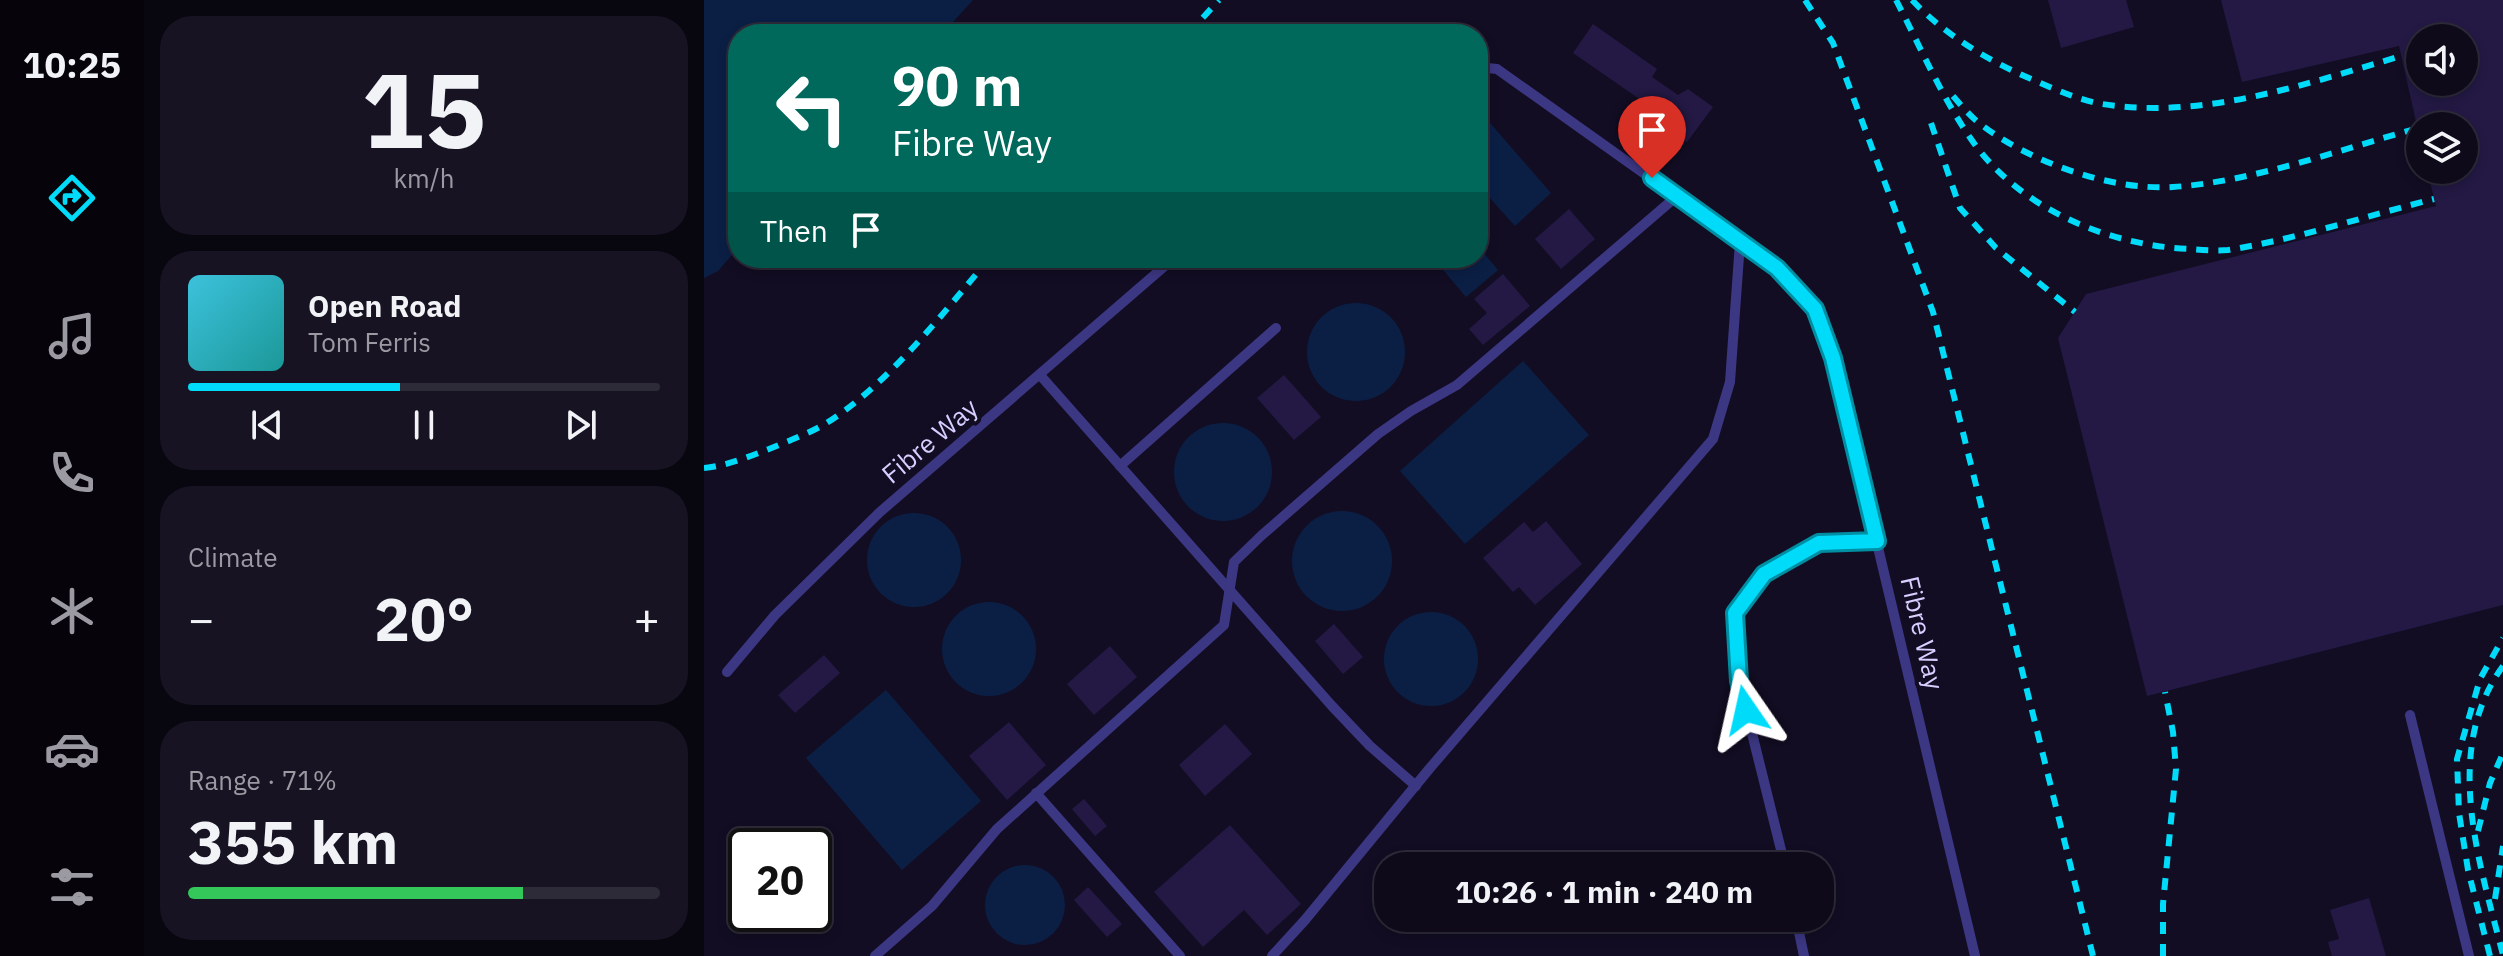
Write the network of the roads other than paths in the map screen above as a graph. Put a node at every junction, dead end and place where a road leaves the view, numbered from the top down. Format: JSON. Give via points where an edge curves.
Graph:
{"nodes":[{"id":1,"x":1488,"y":68,"type":"edge"},
{"id":2,"x":1677,"y":196,"type":"junction"},
{"id":3,"x":1740,"y":242,"type":"junction"},
{"id":4,"x":1163,"y":268,"type":"edge"},
{"id":5,"x":1276,"y":328,"type":"dead end"},
{"id":6,"x":1040,"y":375,"type":"junction"},
{"id":7,"x":1120,"y":466,"type":"junction"},
{"id":8,"x":1877,"y":541,"type":"junction"},
{"id":9,"x":1230,"y":593,"type":"junction"},
{"id":10,"x":727,"y":672,"type":"dead end"},
{"id":11,"x":2410,"y":715,"type":"dead end"},
{"id":12,"x":1416,"y":786,"type":"junction"},
{"id":13,"x":1036,"y":793,"type":"junction"},
{"id":14,"x":1782,"y":852,"type":"edge"},
{"id":15,"x":1799,"y":932,"type":"edge"},
{"id":16,"x":875,"y":956,"type":"edge"},
{"id":17,"x":1180,"y":956,"type":"edge"},
{"id":18,"x":1272,"y":956,"type":"edge"},
{"id":19,"x":1804,"y":956,"type":"edge"},
{"id":20,"x":1975,"y":956,"type":"edge"},
{"id":21,"x":2469,"y":956,"type":"edge"}],
"edges":[{"from":1,"to":2,"type":"lane","name":"Fibre Way","via":[[1497,69]]},
{"from":2,"to":3,"type":"lane","name":"Fibre Way"},
{"from":2,"to":9,"type":"lane","via":[[1457,385],[1378,434],[1262,535],[1234,562]]},
{"from":3,"to":8,"type":"lane","name":"Fibre Way","via":[[1777,268],[1815,309],[1833,358]]},
{"from":3,"to":12,"type":"lane","via":[[1730,382],[1713,439]]},
{"from":4,"to":6,"type":"lane","name":"Fibre Way"},
{"from":5,"to":7,"type":"lane"},
{"from":6,"to":7,"type":"lane"},
{"from":6,"to":10,"type":"lane","name":"Fibre Way","via":[[880,512],[775,615]]},
{"from":7,"to":9,"type":"lane"},
{"from":8,"to":14,"type":"lane","via":[[1819,543],[1764,574],[1735,613],[1739,681]]},
{"from":8,"to":20,"type":"lane","name":"Fibre Way"},
{"from":9,"to":12,"type":"lane","via":[[1370,746]]},
{"from":9,"to":13,"type":"lane","via":[[1224,625]]},
{"from":11,"to":21,"type":"lane"},
{"from":12,"to":18,"type":"lane"},
{"from":13,"to":16,"type":"lane","via":[[997,829],[932,906]]},
{"from":13,"to":17,"type":"lane"},
{"from":15,"to":19,"type":"lane"}]}
